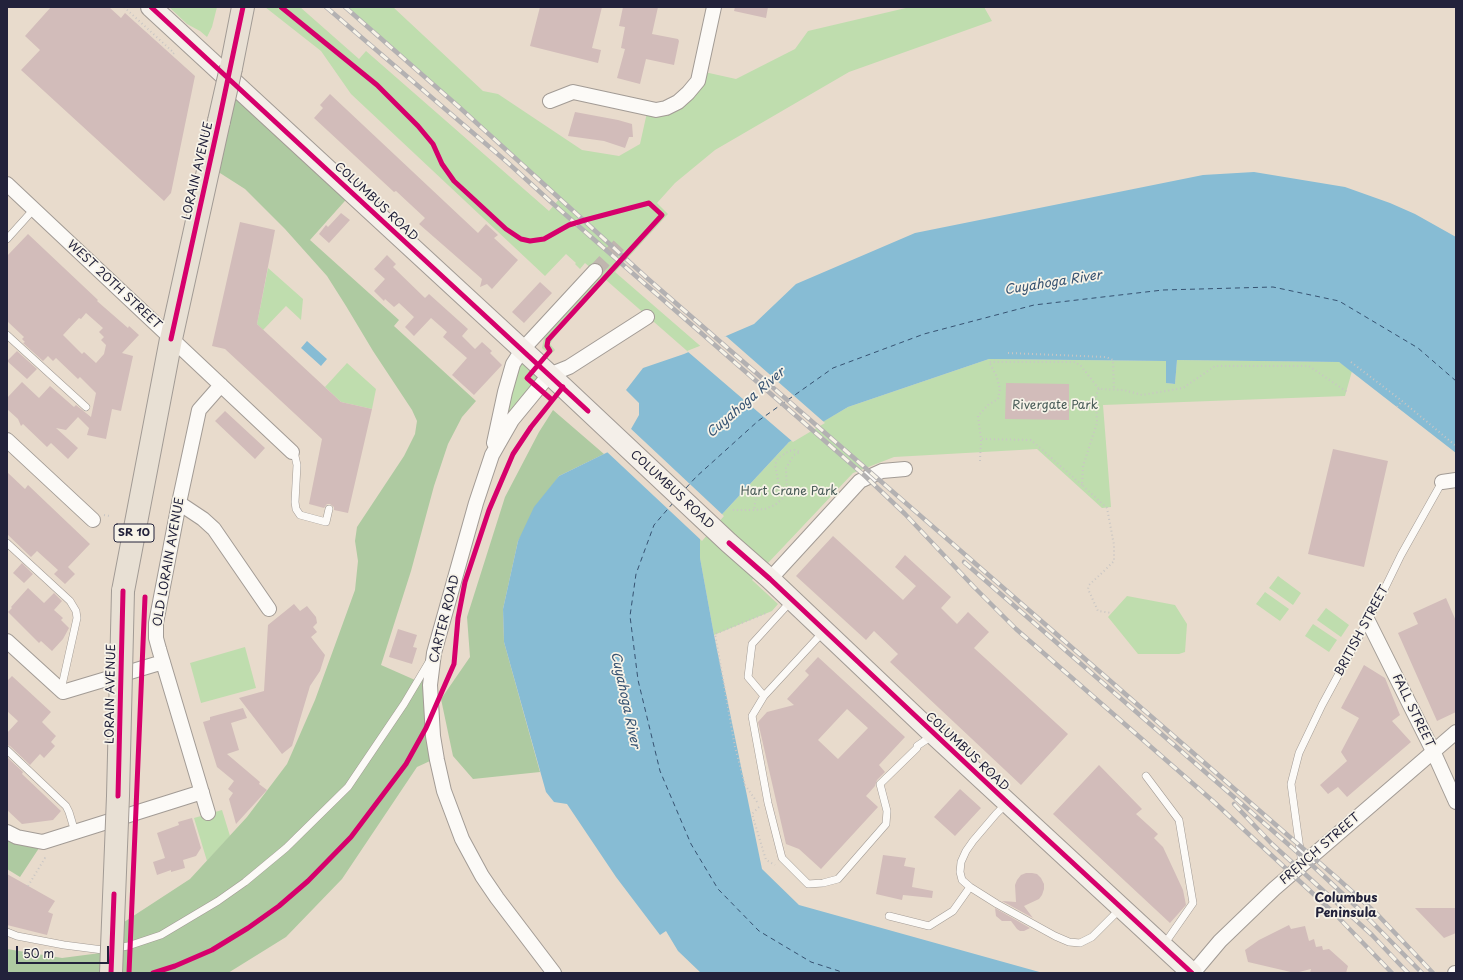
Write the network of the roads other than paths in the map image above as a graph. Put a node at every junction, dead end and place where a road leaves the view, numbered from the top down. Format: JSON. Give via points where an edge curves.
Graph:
{"nodes":[{"id":1,"x":151,"y":7,"type":"edge"},
{"id":2,"x":243,"y":7,"type":"edge"},
{"id":3,"x":714,"y":7,"type":"edge"},
{"id":4,"x":550,"y":100,"type":"dead end"},
{"id":5,"x":7,"y":184,"type":"edge"},
{"id":6,"x":34,"y":209,"type":"junction"},
{"id":7,"x":7,"y":239,"type":"edge"},
{"id":8,"x":595,"y":271,"type":"tunnel mouth"},
{"id":9,"x":647,"y":316,"type":"dead end"},
{"id":10,"x":7,"y":335,"type":"edge"},
{"id":11,"x":171,"y":339,"type":"junction"},
{"id":12,"x":522,"y":350,"type":"junction"},
{"id":13,"x":549,"y":375,"type":"junction"},
{"id":14,"x":221,"y":385,"type":"junction"},
{"id":15,"x":86,"y":408,"type":"dead end"},
{"id":16,"x":7,"y":440,"type":"edge"},
{"id":17,"x":292,"y":452,"type":"joint"},
{"id":18,"x":492,"y":455,"type":"junction"},
{"id":19,"x":905,"y":469,"type":"dead end"},
{"id":20,"x":1449,"y":481,"type":"edge"},
{"id":21,"x":179,"y":503,"type":"junction"},
{"id":22,"x":329,"y":509,"type":"dead end"},
{"id":23,"x":93,"y":520,"type":"dead end"},
{"id":24,"x":7,"y":542,"type":"edge"},
{"id":25,"x":770,"y":579,"type":"junction"},
{"id":26,"x":792,"y":600,"type":"junction"},
{"id":27,"x":269,"y":609,"type":"dead end"},
{"id":28,"x":1368,"y":621,"type":"junction"},
{"id":29,"x":824,"y":631,"type":"junction"},
{"id":30,"x":7,"y":641,"type":"edge"},
{"id":31,"x":434,"y":653,"type":"junction"},
{"id":32,"x":163,"y":662,"type":"junction"},
{"id":33,"x":61,"y":690,"type":"junction"},
{"id":34,"x":764,"y":696,"type":"junction"},
{"id":35,"x":1456,"y":732,"type":"edge"},
{"id":36,"x":934,"y":735,"type":"junction"},
{"id":37,"x":7,"y":750,"type":"edge"},
{"id":38,"x":1433,"y":751,"type":"junction"},
{"id":39,"x":1146,"y":776,"type":"dead end"},
{"id":40,"x":202,"y":792,"type":"junction"},
{"id":41,"x":1456,"y":802,"type":"edge"},
{"id":42,"x":1008,"y":803,"type":"junction"},
{"id":43,"x":208,"y":813,"type":"dead end"},
{"id":44,"x":7,"y":832,"type":"edge"},
{"id":45,"x":75,"y":832,"type":"junction"},
{"id":46,"x":1302,"y":864,"type":"junction"},
{"id":47,"x":970,"y":887,"type":"junction"},
{"id":48,"x":1121,"y":908,"type":"junction"},
{"id":49,"x":889,"y":916,"type":"dead end"},
{"id":50,"x":7,"y":932,"type":"edge"},
{"id":51,"x":1163,"y":946,"type":"junction"},
{"id":52,"x":111,"y":973,"type":"edge"},
{"id":53,"x":554,"y":973,"type":"edge"},
{"id":54,"x":1193,"y":973,"type":"edge"}],
"edges":[{"from":1,"to":12,"type":"street","name":"COLUMBUS ROAD"},
{"from":2,"to":11,"type":"main road","name":"LORAIN AVENUE","number":"SR 10","bridge":true},
{"from":3,"to":4,"type":"street","via":[[698,81],[678,102],[656,110],[573,92]]},
{"from":5,"to":6,"type":"street","name":"WEST 20TH STREET"},
{"from":6,"to":7,"type":"lane"},
{"from":6,"to":11,"type":"street","name":"WEST 20TH STREET"},
{"from":8,"to":12,"type":"street"},
{"from":9,"to":13,"type":"street","via":[[569,367]]},
{"from":10,"to":15,"type":"lane"},
{"from":11,"to":14,"type":"street","name":"WEST 20TH STREET"},
{"from":11,"to":52,"type":"main road","name":"LORAIN AVENUE","number":"SR 10","bridge":true,"via":[[123,591]]},
{"from":12,"to":13,"type":"street","name":"COLUMBUS ROAD"},
{"from":12,"to":18,"type":"street","via":[[510,373]]},
{"from":13,"to":18,"type":"street","name":"CARTER ROAD","via":[[512,420]]},
{"from":13,"to":25,"type":"street","name":"COLUMBUS ROAD"},
{"from":14,"to":17,"type":"street","name":"WEST 20TH STREET"},
{"from":14,"to":21,"type":"street","name":"OLD LORAIN AVENUE","via":[[199,410]]},
{"from":16,"to":23,"type":"street"},
{"from":17,"to":22,"type":"lane","via":[[297,465],[296,509],[300,515],[326,522]]},
{"from":18,"to":31,"type":"street","name":"CARTER ROAD","via":[[476,502]]},
{"from":19,"to":25,"type":"street","via":[[882,471],[860,481]]},
{"from":20,"to":28,"type":"lane","name":"BRITISH STREET","via":[[1401,555]]},
{"from":21,"to":27,"type":"street","via":[[214,529]]},
{"from":21,"to":32,"type":"street","name":"OLD LORAIN AVENUE","via":[[156,623],[156,638]]},
{"from":24,"to":33,"type":"lane","via":[[70,602],[76,611],[77,618]]},
{"from":25,"to":26,"type":"street","name":"COLUMBUS ROAD"},
{"from":26,"to":29,"type":"street","name":"COLUMBUS ROAD"},
{"from":26,"to":34,"type":"lane","via":[[752,644],[748,677]]},
{"from":28,"to":38,"type":"street","name":"FALL STREET"},
{"from":28,"to":46,"type":"lane","name":"BRITISH STREET","via":[[1299,753],[1291,784]]},
{"from":29,"to":34,"type":"lane"},
{"from":29,"to":36,"type":"street","name":"COLUMBUS ROAD"},
{"from":30,"to":33,"type":"street"},
{"from":31,"to":50,"type":"lane","via":[[404,704],[348,787],[286,848],[246,882],[218,901],[161,935],[128,946],[103,950],[64,945]]},
{"from":31,"to":53,"type":"street","name":"CARTER ROAD","via":[[430,685],[433,736],[444,791],[462,839],[493,893]]},
{"from":32,"to":33,"type":"street","via":[[63,692]]},
{"from":32,"to":40,"type":"street","name":"OLD LORAIN AVENUE"},
{"from":34,"to":36,"type":"lane","via":[[752,716],[768,803],[782,858],[808,884],[838,879],[886,824],[887,811],[880,784],[918,746]]},
{"from":35,"to":38,"type":"street","name":"FRENCH STREET"},
{"from":36,"to":42,"type":"street","name":"COLUMBUS ROAD"},
{"from":37,"to":45,"type":"lane","via":[[66,806]]},
{"from":38,"to":41,"type":"street","name":"FALL STREET"},
{"from":38,"to":46,"type":"street","name":"FRENCH STREET"},
{"from":39,"to":51,"type":"lane","via":[[1179,820],[1193,903]]},
{"from":40,"to":43,"type":"street","name":"OLD LORAIN AVENUE"},
{"from":40,"to":45,"type":"street"},
{"from":42,"to":47,"type":"lane","via":[[981,831],[961,862],[962,880]]},
{"from":42,"to":48,"type":"street","name":"COLUMBUS ROAD"},
{"from":44,"to":45,"type":"street","via":[[43,842]]},
{"from":46,"to":54,"type":"street","name":"FRENCH STREET","via":[[1220,941]]},
{"from":47,"to":48,"type":"lane","via":[[1014,914],[1069,942],[1080,943],[1092,937]]},
{"from":47,"to":49,"type":"lane","via":[[953,910],[929,926]]},
{"from":48,"to":51,"type":"street","name":"COLUMBUS ROAD"},
{"from":51,"to":54,"type":"street","name":"COLUMBUS ROAD"}]}
